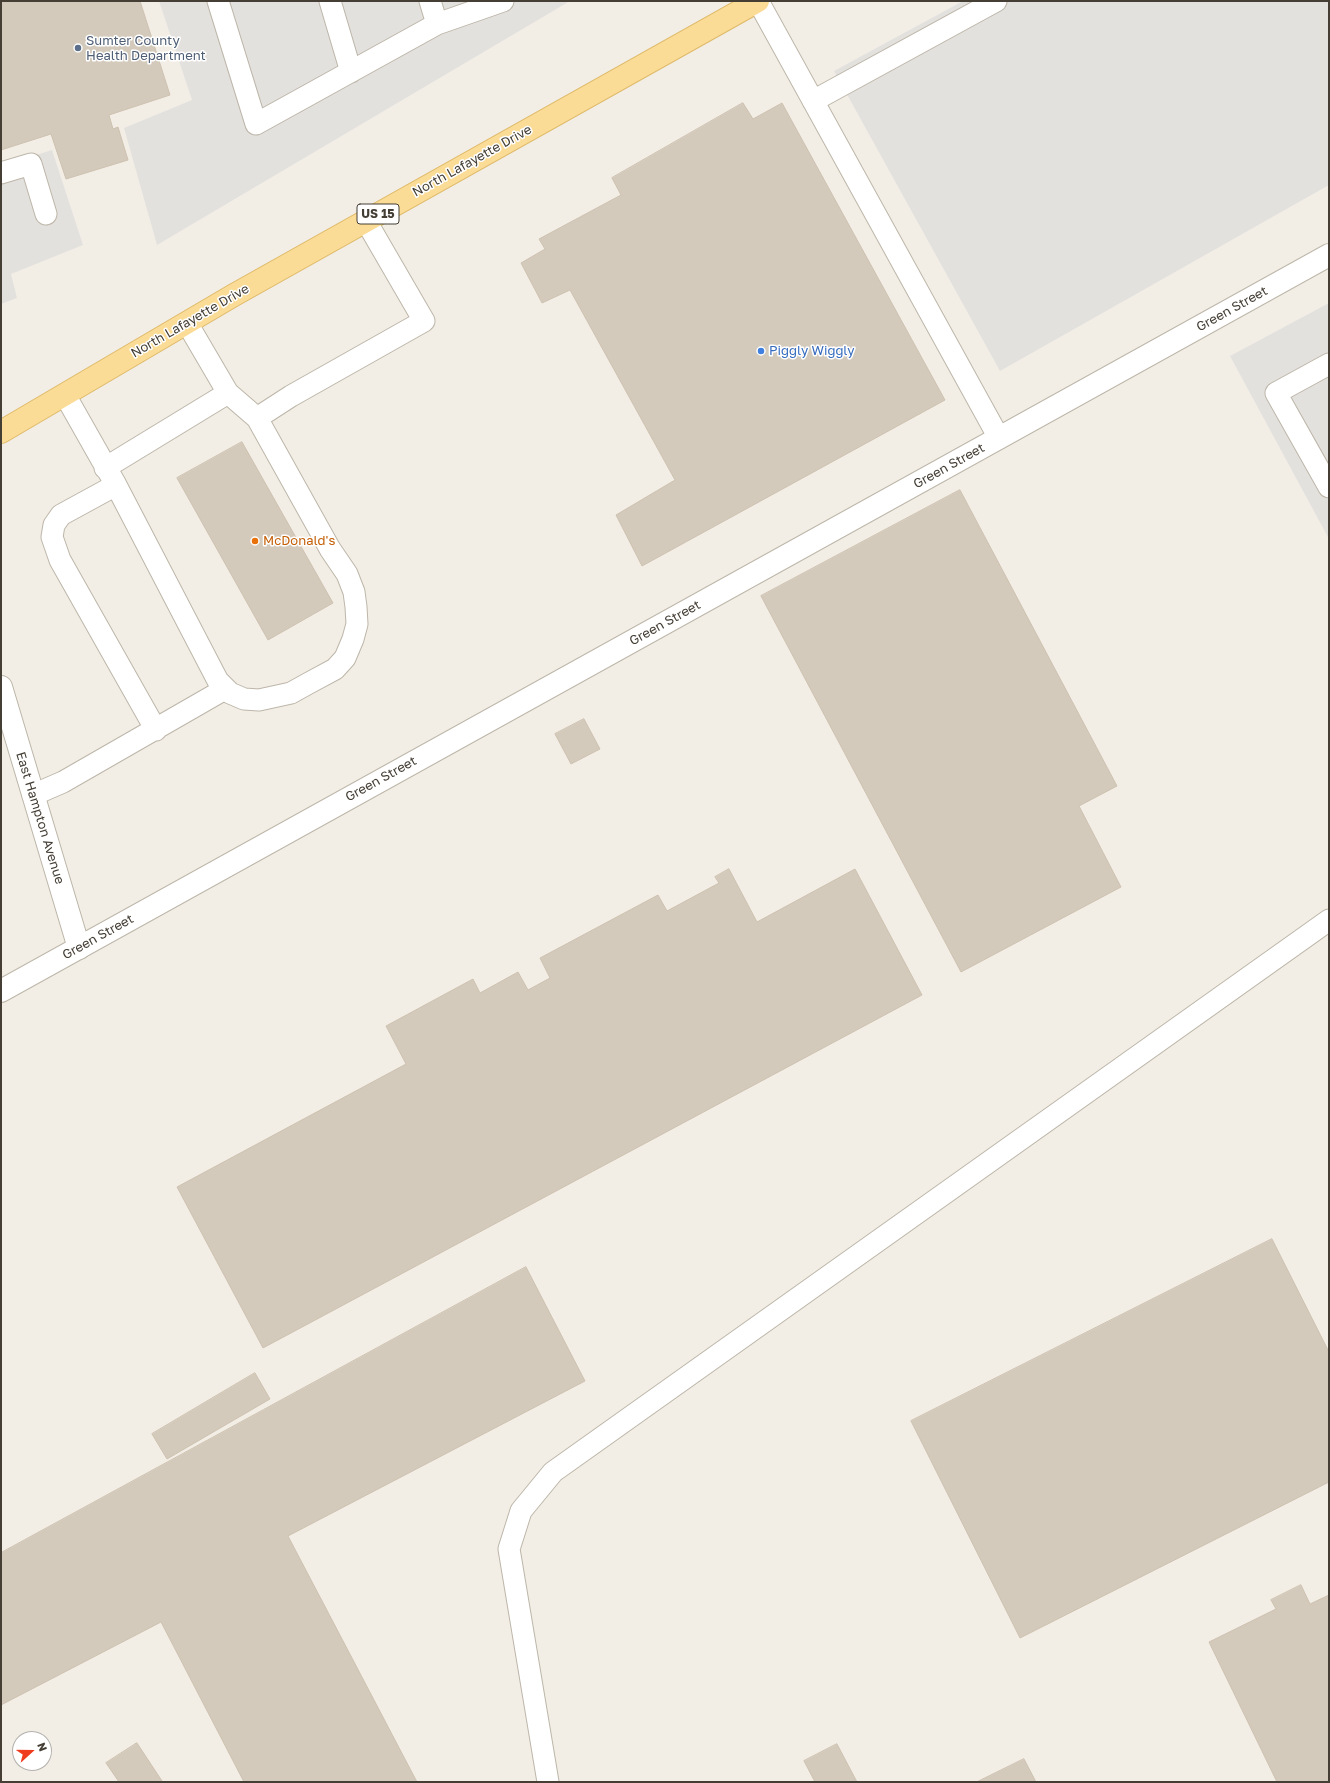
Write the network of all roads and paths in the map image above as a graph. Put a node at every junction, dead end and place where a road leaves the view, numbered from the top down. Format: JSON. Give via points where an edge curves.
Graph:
{"nodes":[{"id":1,"x":218,"y":1,"type":"edge"},
{"id":2,"x":330,"y":1,"type":"edge"},
{"id":3,"x":430,"y":1,"type":"edge"},
{"id":4,"x":503,"y":1,"type":"edge"},
{"id":5,"x":758,"y":1,"type":"edge"},
{"id":6,"x":996,"y":1,"type":"edge"},
{"id":7,"x":437,"y":24,"type":"junction"},
{"id":8,"x":351,"y":72,"type":"junction"},
{"id":9,"x":813,"y":102,"type":"junction"},
{"id":10,"x":1,"y":173,"type":"edge"},
{"id":11,"x":46,"y":214,"type":"dead end"},
{"id":12,"x":366,"y":221,"type":"junction"},
{"id":13,"x":1327,"y":261,"type":"edge"},
{"id":14,"x":187,"y":323,"type":"junction"},
{"id":15,"x":1329,"y":364,"type":"edge"},
{"id":16,"x":228,"y":393,"type":"junction"},
{"id":17,"x":65,"y":395,"type":"junction"},
{"id":18,"x":257,"y":418,"type":"junction"},
{"id":19,"x":1,"y":432,"type":"edge"},
{"id":20,"x":999,"y":438,"type":"junction"},
{"id":21,"x":105,"y":468,"type":"junction"},
{"id":22,"x":116,"y":485,"type":"junction"},
{"id":23,"x":1329,"y":487,"type":"edge"},
{"id":24,"x":1,"y":687,"type":"edge"},
{"id":25,"x":226,"y":689,"type":"junction"},
{"id":26,"x":156,"y":730,"type":"junction"},
{"id":27,"x":33,"y":795,"type":"junction"},
{"id":28,"x":1329,"y":920,"type":"edge"},
{"id":29,"x":79,"y":948,"type":"junction"},
{"id":30,"x":1,"y":991,"type":"edge"},
{"id":31,"x":548,"y":1782,"type":"edge"}],
"edges":[{"from":1,"to":8,"type":"lane","via":[[256,124]]},
{"from":2,"to":8,"type":"lane"},
{"from":3,"to":7,"type":"lane"},
{"from":4,"to":7,"type":"lane"},
{"from":5,"to":9,"type":"lane"},
{"from":5,"to":12,"type":"main road","name":"North Lafayette Drive","number":"US 15"},
{"from":6,"to":9,"type":"lane"},
{"from":7,"to":8,"type":"lane"},
{"from":9,"to":20,"type":"lane"},
{"from":10,"to":11,"type":"lane","via":[[31,164]]},
{"from":12,"to":14,"type":"main road","name":"North Lafayette Drive","number":"US 15"},
{"from":12,"to":18,"type":"lane","via":[[424,322],[291,396]]},
{"from":13,"to":20,"type":"street","name":"Green Street"},
{"from":14,"to":16,"type":"lane"},
{"from":14,"to":17,"type":"main road","name":"North Lafayette Drive","number":"US 15"},
{"from":15,"to":23,"type":"lane","via":[[1276,393]]},
{"from":16,"to":18,"type":"lane"},
{"from":16,"to":21,"type":"lane"},
{"from":17,"to":19,"type":"main road","name":"North Lafayette Drive","number":"US 15"},
{"from":17,"to":21,"type":"lane"},
{"from":18,"to":25,"type":"lane","via":[[330,549],[347,574],[354,592],[357,624],[345,658],[335,669],[291,692],[259,700],[244,699]]},
{"from":20,"to":29,"type":"street","name":"Green Street"},
{"from":21,"to":22,"type":"lane"},
{"from":22,"to":25,"type":"lane","via":[[189,629],[218,681]]},
{"from":22,"to":26,"type":"lane","via":[[61,515],[54,525],[52,537],[60,560]]},
{"from":24,"to":27,"type":"street","name":"East Hampton Avenue"},
{"from":25,"to":26,"type":"lane"},
{"from":26,"to":27,"type":"lane","via":[[63,782]]},
{"from":27,"to":29,"type":"street","name":"East Hampton Avenue"},
{"from":28,"to":31,"type":"lane","via":[[553,1472],[521,1511],[509,1549]]},
{"from":29,"to":30,"type":"street","name":"Green Street"}]}
